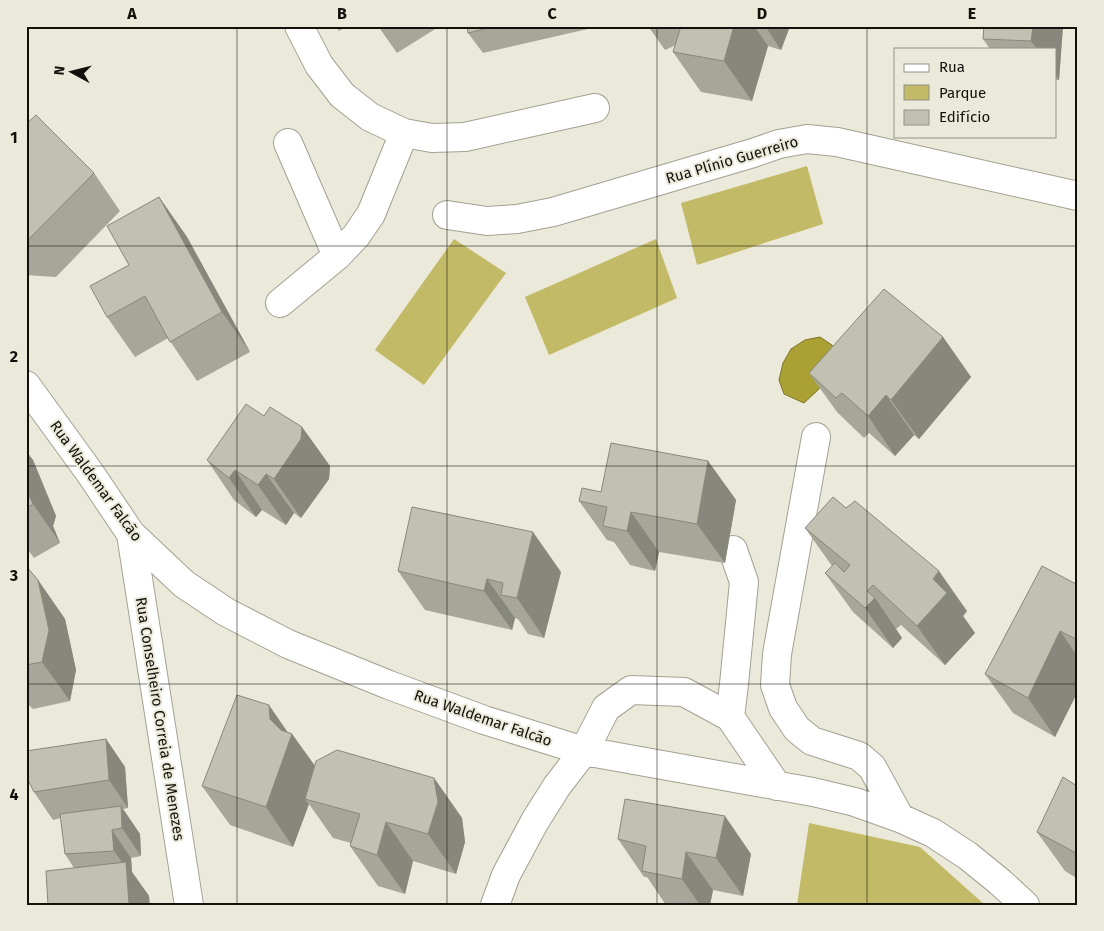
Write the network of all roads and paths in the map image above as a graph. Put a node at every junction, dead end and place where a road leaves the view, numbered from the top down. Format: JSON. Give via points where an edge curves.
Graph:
{"nodes":[{"id":1,"x":299,"y":26,"type":"edge"},
{"id":2,"x":595,"y":108,"type":"dead end"},
{"id":3,"x":404,"y":133,"type":"junction"},
{"id":4,"x":288,"y":143,"type":"dead end"},
{"id":5,"x":1078,"y":196,"type":"edge"},
{"id":6,"x":447,"y":215,"type":"dead end"},
{"id":7,"x":337,"y":256,"type":"junction"},
{"id":8,"x":280,"y":303,"type":"dead end"},
{"id":9,"x":26,"y":385,"type":"edge"},
{"id":10,"x":816,"y":437,"type":"dead end"},
{"id":11,"x":132,"y":534,"type":"junction"},
{"id":12,"x":733,"y":550,"type":"dead end"},
{"id":13,"x":730,"y":717,"type":"junction"},
{"id":14,"x":584,"y":751,"type":"junction"},
{"id":15,"x":777,"y":786,"type":"junction"},
{"id":16,"x":900,"y":818,"type":"junction"},
{"id":17,"x":189,"y":905,"type":"edge"},
{"id":18,"x":496,"y":905,"type":"edge"},
{"id":19,"x":1025,"y":905,"type":"edge"}],
"edges":[{"from":1,"to":3,"type":"street","via":[[319,65],[342,95],[370,117]]},
{"from":2,"to":3,"type":"street","via":[[465,137],[432,138]]},
{"from":3,"to":7,"type":"street","via":[[371,214]]},
{"from":4,"to":7,"type":"street"},
{"from":5,"to":6,"type":"street","name":"Rua Plínio Guerreiro","via":[[837,142],[807,139],[779,144],[553,212],[488,221]]},
{"from":7,"to":8,"type":"street"},
{"from":9,"to":11,"type":"street","name":"Rua Waldemar Falcão"},
{"from":10,"to":16,"type":"street","via":[[777,654],[776,685],[783,708],[797,729],[812,741],[859,756],[872,767]]},
{"from":11,"to":14,"type":"street","name":"Rua Waldemar Falcão","via":[[184,584],[226,612],[288,644],[388,685]]},
{"from":11,"to":17,"type":"street","name":"Rua Conselheiro Correia de Menezes"},
{"from":12,"to":13,"type":"street","via":[[744,582]]},
{"from":13,"to":14,"type":"street","via":[[684,692],[631,690],[606,708]]},
{"from":13,"to":15,"type":"street"},
{"from":14,"to":15,"type":"street","name":"Rua Waldemar Falcão"},
{"from":14,"to":18,"type":"street","via":[[535,821],[506,875]]},
{"from":15,"to":16,"type":"street","name":"Rua Waldemar Falcão","via":[[855,802]]},
{"from":16,"to":19,"type":"street","name":"Rua Waldemar Falcão","via":[[933,833],[968,856]]}]}
